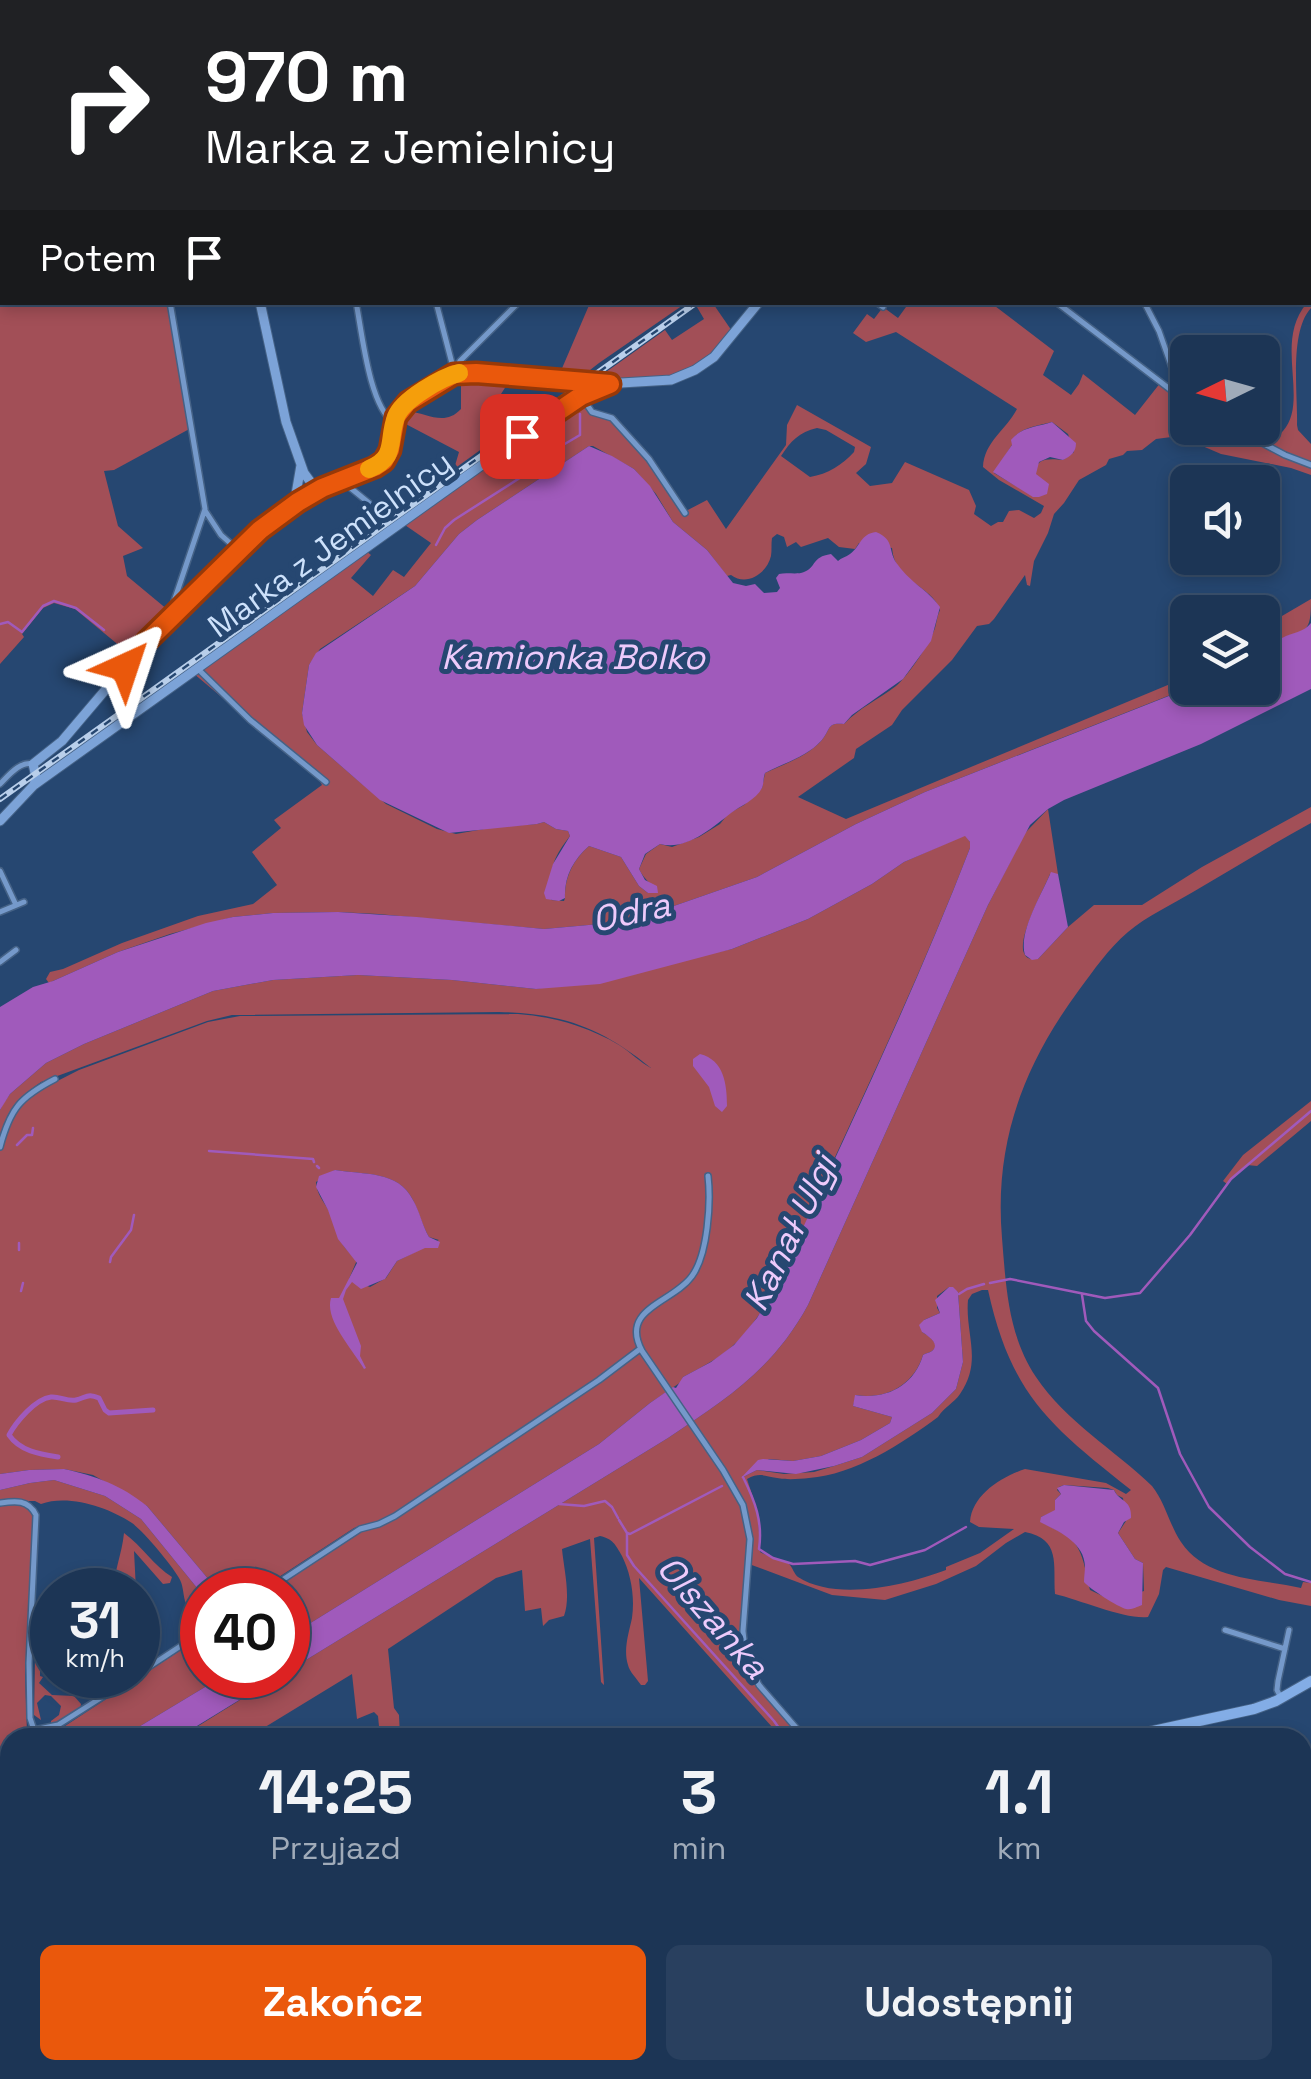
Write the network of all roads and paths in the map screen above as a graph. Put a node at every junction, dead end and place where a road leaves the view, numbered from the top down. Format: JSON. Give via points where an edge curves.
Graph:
{"nodes":[{"id":1,"x":171,"y":305,"type":"edge"},
{"id":2,"x":261,"y":305,"type":"edge"},
{"id":3,"x":357,"y":305,"type":"edge"},
{"id":4,"x":437,"y":305,"type":"edge"},
{"id":5,"x":516,"y":305,"type":"edge"},
{"id":6,"x":756,"y":305,"type":"edge"},
{"id":7,"x":1060,"y":305,"type":"edge"},
{"id":8,"x":1146,"y":305,"type":"edge"},
{"id":9,"x":1170,"y":363,"type":"edge"},
{"id":10,"x":454,"y":374,"type":"junction"},
{"id":11,"x":610,"y":384,"type":"junction"},
{"id":12,"x":1170,"y":390,"type":"edge"},
{"id":13,"x":581,"y":396,"type":"junction"},
{"id":14,"x":394,"y":422,"type":"junction"},
{"id":15,"x":1266,"y":445,"type":"edge"},
{"id":16,"x":301,"y":464,"type":"junction"},
{"id":17,"x":1311,"y":465,"type":"edge"},
{"id":18,"x":342,"y":481,"type":"junction"},
{"id":19,"x":322,"y":488,"type":"junction"},
{"id":20,"x":298,"y":502,"type":"junction"},
{"id":21,"x":374,"y":508,"type":"dead end"},
{"id":22,"x":205,"y":509,"type":"junction"},
{"id":23,"x":684,"y":513,"type":"dead end"},
{"id":24,"x":239,"y":551,"type":"junction"},
{"id":25,"x":164,"y":624,"type":"junction"},
{"id":26,"x":198,"y":669,"type":"junction"},
{"id":27,"x":33,"y":764,"type":"junction"},
{"id":28,"x":326,"y":782,"type":"dead end"},
{"id":29,"x":0,"y":784,"type":"edge"},
{"id":30,"x":34,"y":785,"type":"junction"},
{"id":31,"x":0,"y":821,"type":"edge"},
{"id":32,"x":0,"y":871,"type":"edge"},
{"id":33,"x":0,"y":912,"type":"edge"},
{"id":34,"x":16,"y":950,"type":"dead end"},
{"id":35,"x":0,"y":962,"type":"edge"},
{"id":36,"x":55,"y":1080,"type":"dead end"},
{"id":37,"x":0,"y":1146,"type":"edge"},
{"id":38,"x":708,"y":1176,"type":"dead end"},
{"id":39,"x":641,"y":1350,"type":"junction"},
{"id":40,"x":0,"y":1503,"type":"edge"},
{"id":41,"x":301,"y":1568,"type":"edge"},
{"id":42,"x":1225,"y":1630,"type":"dead end"},
{"id":43,"x":1289,"y":1630,"type":"dead end"},
{"id":44,"x":1285,"y":1649,"type":"junction"},
{"id":45,"x":1311,"y":1681,"type":"edge"},
{"id":46,"x":102,"y":1698,"type":"edge"},
{"id":47,"x":1281,"y":1698,"type":"junction"},
{"id":48,"x":31,"y":1728,"type":"edge"},
{"id":49,"x":49,"y":1728,"type":"edge"},
{"id":50,"x":796,"y":1728,"type":"edge"},
{"id":51,"x":1169,"y":1728,"type":"edge"}],
"edges":[{"from":1,"to":22,"type":"street"},
{"from":2,"to":16,"type":"street","via":[[279,398]]},
{"from":3,"to":14,"type":"street","via":[[375,390]]},
{"from":4,"to":10,"type":"street"},
{"from":5,"to":10,"type":"street"},
{"from":6,"to":11,"type":"street","via":[[718,353],[694,370],[667,380]]},
{"from":7,"to":12,"type":"street"},
{"from":8,"to":9,"type":"street"},
{"from":10,"to":11,"type":"street"},
{"from":10,"to":14,"type":"street","via":[[408,402]]},
{"from":11,"to":13,"type":"street","name":"Marka z Jemielnicy"},
{"from":13,"to":23,"type":"street","via":[[649,459]]},
{"from":13,"to":26,"type":"street","name":"Marka z Jemielnicy"},
{"from":14,"to":18,"type":"street","via":[[384,461]]},
{"from":15,"to":17,"type":"street"},
{"from":16,"to":19,"type":"street","via":[[310,482]]},
{"from":16,"to":20,"type":"street"},
{"from":18,"to":19,"type":"street"},
{"from":18,"to":21,"type":"street"},
{"from":19,"to":20,"type":"street"},
{"from":20,"to":24,"type":"street"},
{"from":22,"to":24,"type":"street"},
{"from":22,"to":25,"type":"street"},
{"from":24,"to":25,"type":"street"},
{"from":25,"to":27,"type":"street","via":[[72,731]]},
{"from":26,"to":28,"type":"street"},
{"from":26,"to":30,"type":"street","name":"Marka z Jemielnicy"},
{"from":27,"to":29,"type":"street","via":[[20,766]]},
{"from":27,"to":30,"type":"street"},
{"from":30,"to":31,"type":"street","name":"Marka z Jemielnicy"},
{"from":32,"to":33,"type":"street","via":[[20,904]]},
{"from":34,"to":35,"type":"street"},
{"from":36,"to":37,"type":"street","via":[[18,1105]]},
{"from":38,"to":39,"type":"street","via":[[700,1262],[683,1286],[641,1316]]},
{"from":39,"to":41,"type":"street","via":[[395,1516],[360,1529]]},
{"from":39,"to":50,"type":"street","via":[[740,1497],[750,1546],[746,1659],[759,1686]]},
{"from":40,"to":48,"type":"street","via":[[20,1501],[36,1515]]},
{"from":42,"to":44,"type":"street"},
{"from":43,"to":44,"type":"street"},
{"from":44,"to":47,"type":"street"},
{"from":45,"to":47,"type":"main road"},
{"from":46,"to":49,"type":"street"},
{"from":47,"to":51,"type":"main road"}]}
